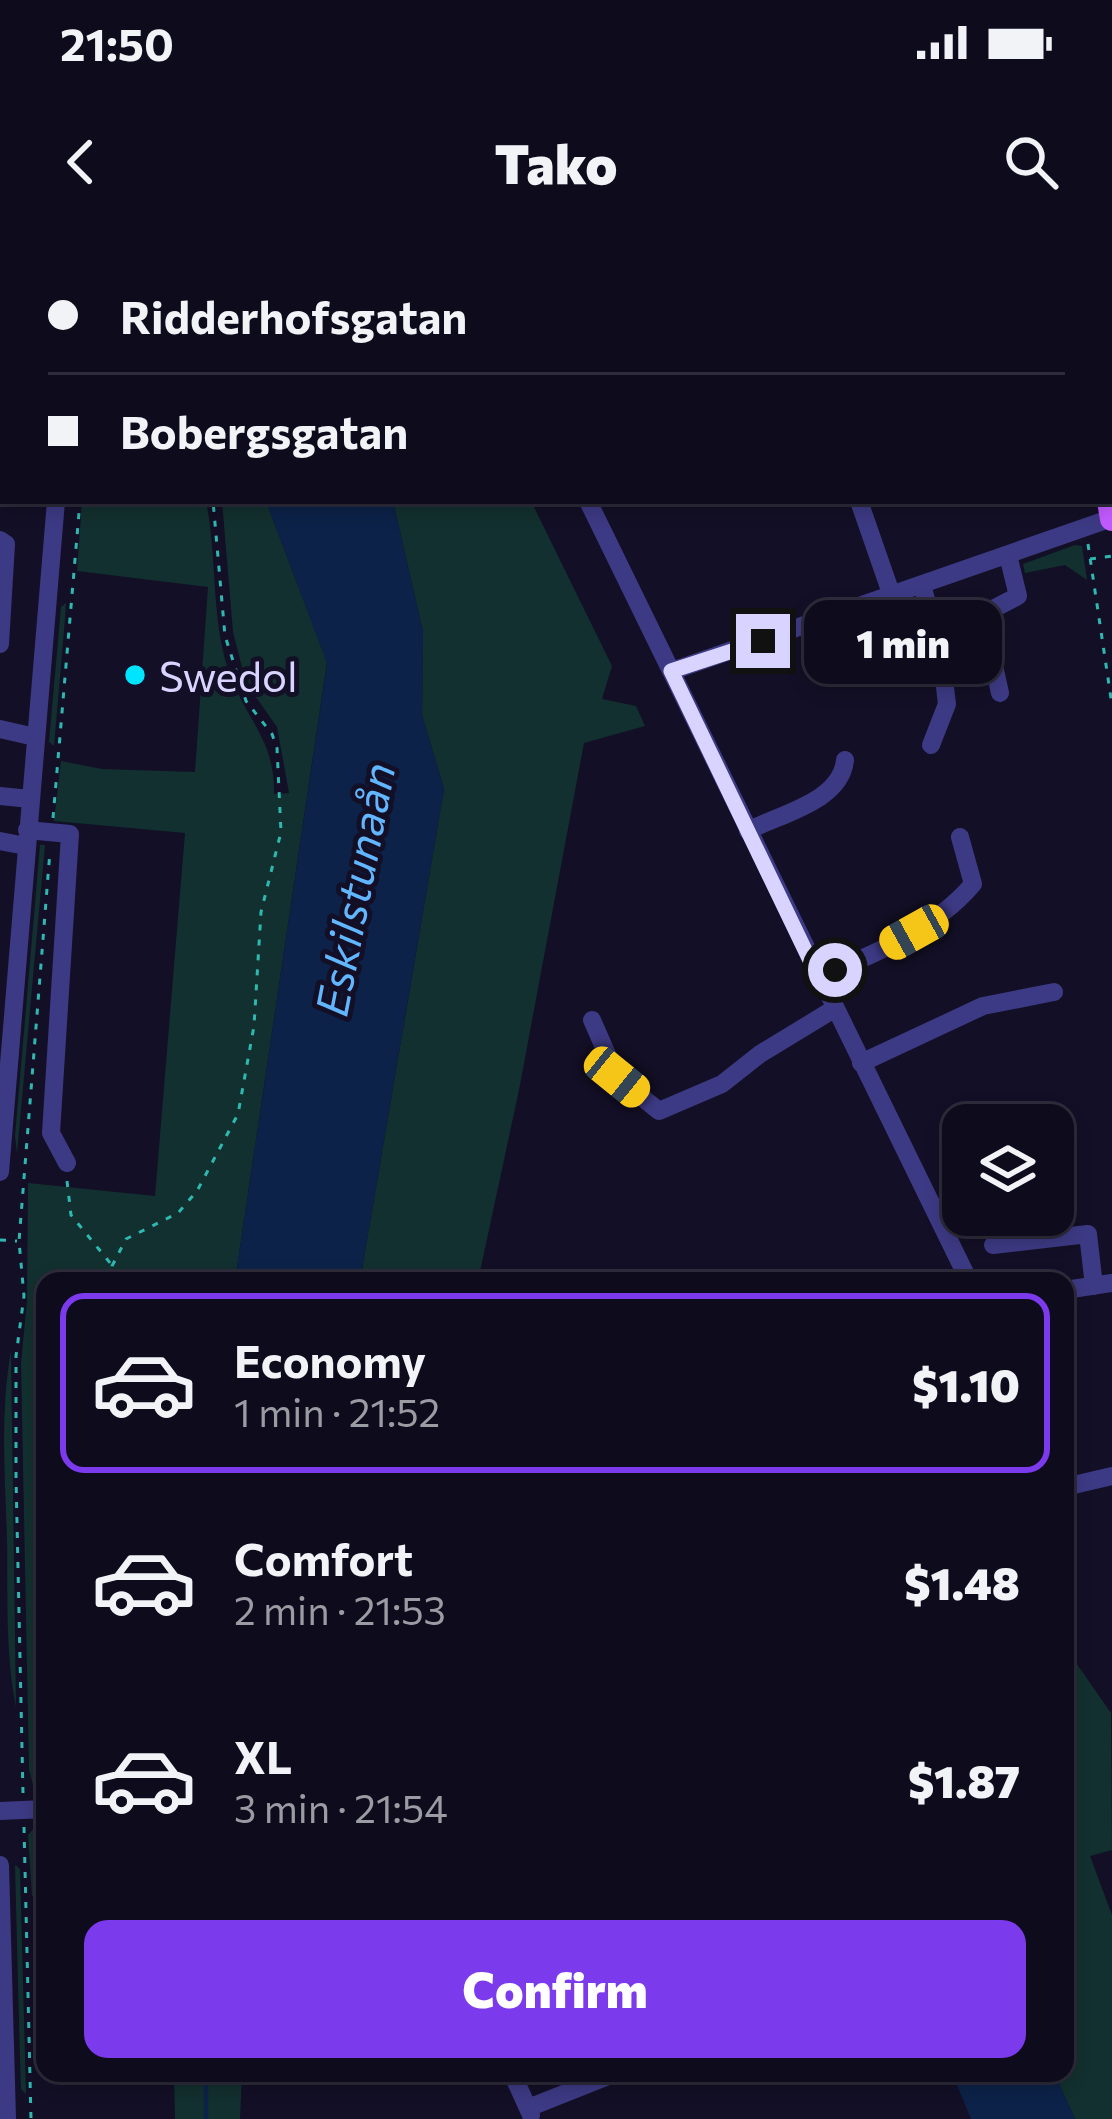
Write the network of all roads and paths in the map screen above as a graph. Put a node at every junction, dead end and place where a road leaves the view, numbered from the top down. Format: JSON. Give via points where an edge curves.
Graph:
{"nodes":[{"id":1,"x":56,"y":504,"type":"edge"},
{"id":2,"x":80,"y":504,"type":"edge"},
{"id":3,"x":213,"y":504,"type":"edge"},
{"id":4,"x":589,"y":504,"type":"edge"},
{"id":5,"x":860,"y":504,"type":"edge"},
{"id":6,"x":1112,"y":519,"type":"edge"},
{"id":7,"x":1086,"y":528,"type":"junction"},
{"id":8,"x":0,"y":540,"type":"edge"},
{"id":9,"x":1008,"y":555,"type":"junction"},
{"id":10,"x":1112,"y":556,"type":"edge"},
{"id":11,"x":1090,"y":559,"type":"junction"},
{"id":12,"x":922,"y":585,"type":"junction"},
{"id":13,"x":892,"y":596,"type":"junction"},
{"id":14,"x":839,"y":614,"type":"junction"},
{"id":15,"x":0,"y":644,"type":"edge"},
{"id":16,"x":892,"y":651,"type":"dead end"},
{"id":17,"x":671,"y":671,"type":"junction"},
{"id":18,"x":1000,"y":693,"type":"dead end"},
{"id":19,"x":1112,"y":705,"type":"edge"},
{"id":20,"x":0,"y":729,"type":"edge"},
{"id":21,"x":35,"y":737,"type":"junction"},
{"id":22,"x":931,"y":745,"type":"dead end"},
{"id":23,"x":845,"y":760,"type":"dead end"},
{"id":24,"x":0,"y":796,"type":"edge"},
{"id":25,"x":30,"y":799,"type":"junction"},
{"id":26,"x":748,"y":831,"type":"junction"},
{"id":27,"x":51,"y":832,"type":"junction"},
{"id":28,"x":960,"y":837,"type":"dead end"},
{"id":29,"x":27,"y":838,"type":"junction"},
{"id":30,"x":0,"y":841,"type":"edge"},
{"id":31,"x":818,"y":977,"type":"junction"},
{"id":32,"x":1054,"y":992,"type":"dead end"},
{"id":33,"x":834,"y":1009,"type":"junction"},
{"id":34,"x":592,"y":1020,"type":"dead end"},
{"id":35,"x":861,"y":1063,"type":"junction"},
{"id":36,"x":0,"y":1158,"type":"edge"},
{"id":37,"x":67,"y":1163,"type":"joint"},
{"id":38,"x":0,"y":1172,"type":"edge"},
{"id":39,"x":0,"y":1240,"type":"edge"},
{"id":40,"x":19,"y":1241,"type":"junction"},
{"id":41,"x":993,"y":1245,"type":"dead end"},
{"id":42,"x":112,"y":1265,"type":"junction"},
{"id":43,"x":112,"y":1272,"type":"edge"},
{"id":44,"x":965,"y":1272,"type":"edge"},
{"id":45,"x":1103,"y":1284,"type":"edge"},
{"id":46,"x":1112,"y":1476,"type":"edge"},
{"id":47,"x":1074,"y":1485,"type":"edge"},
{"id":48,"x":36,"y":1809,"type":"edge"},
{"id":49,"x":0,"y":1810,"type":"edge"},
{"id":50,"x":23,"y":1810,"type":"junction"},
{"id":51,"x":0,"y":1865,"type":"edge"},
{"id":52,"x":516,"y":2082,"type":"edge"},
{"id":53,"x":597,"y":2082,"type":"edge"},
{"id":54,"x":531,"y":2113,"type":"edge"},
{"id":55,"x":7,"y":2119,"type":"edge"},
{"id":56,"x":31,"y":2119,"type":"edge"}],
"edges":[{"from":1,"to":21,"type":"street"},
{"from":2,"to":27,"type":"path"},
{"from":3,"to":42,"type":"path","via":[[228,649],[246,701],[277,748],[279,848],[261,912],[238,1114],[197,1191],[178,1213],[126,1239]]},
{"from":4,"to":17,"type":"street"},
{"from":5,"to":13,"type":"street"},
{"from":6,"to":7,"type":"street"},
{"from":7,"to":9,"type":"street"},
{"from":7,"to":11,"type":"path"},
{"from":8,"to":15,"type":"street"},
{"from":9,"to":12,"type":"street"},
{"from":9,"to":18,"type":"street","via":[[1018,596],[995,608],[985,625]]},
{"from":10,"to":11,"type":"path"},
{"from":11,"to":19,"type":"path"},
{"from":12,"to":13,"type":"street"},
{"from":12,"to":22,"type":"street","via":[[946,704]]},
{"from":13,"to":14,"type":"street"},
{"from":14,"to":16,"type":"street","via":[[860,661]]},
{"from":14,"to":17,"type":"street"},
{"from":17,"to":26,"type":"street"},
{"from":20,"to":21,"type":"street"},
{"from":21,"to":25,"type":"street"},
{"from":23,"to":26,"type":"street","via":[[821,798]]},
{"from":24,"to":25,"type":"street"},
{"from":25,"to":29,"type":"street"},
{"from":26,"to":31,"type":"street"},
{"from":27,"to":29,"type":"street"},
{"from":27,"to":37,"type":"street","via":[[70,833],[51,1133]]},
{"from":27,"to":40,"type":"path"},
{"from":28,"to":31,"type":"street","via":[[973,884],[955,905]]},
{"from":29,"to":30,"type":"street"},
{"from":29,"to":36,"type":"street"},
{"from":31,"to":33,"type":"street"},
{"from":32,"to":35,"type":"street","via":[[983,1006]]},
{"from":33,"to":34,"type":"street","via":[[722,1084],[659,1111],[617,1077]]},
{"from":33,"to":35,"type":"street"},
{"from":35,"to":44,"type":"street"},
{"from":36,"to":38,"type":"street"},
{"from":37,"to":42,"type":"path","via":[[71,1215]]},
{"from":39,"to":40,"type":"path"},
{"from":40,"to":50,"type":"path"},
{"from":41,"to":45,"type":"street","via":[[1088,1234]]},
{"from":42,"to":43,"type":"path"},
{"from":46,"to":47,"type":"street"},
{"from":48,"to":50,"type":"street"},
{"from":49,"to":50,"type":"street"},
{"from":50,"to":56,"type":"path"},
{"from":51,"to":55,"type":"street"},
{"from":52,"to":54,"type":"street"},
{"from":53,"to":54,"type":"street"}]}
